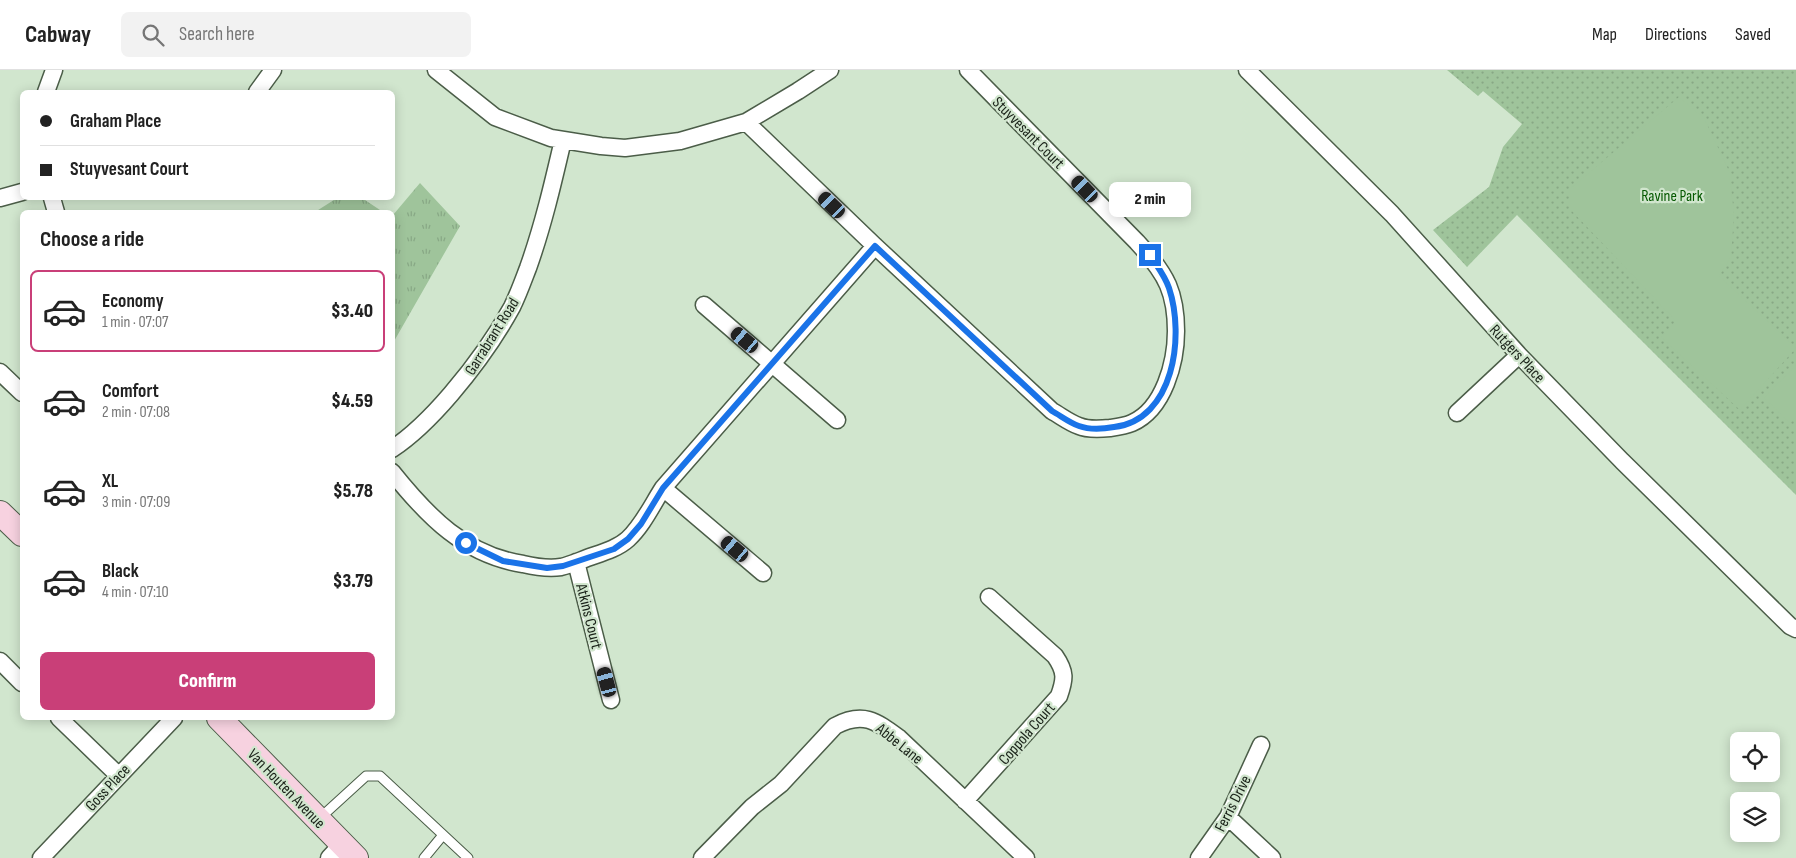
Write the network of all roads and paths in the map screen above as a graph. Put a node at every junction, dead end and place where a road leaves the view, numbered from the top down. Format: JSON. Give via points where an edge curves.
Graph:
{"nodes":[{"id":1,"x":54,"y":70,"type":"edge"},
{"id":2,"x":273,"y":70,"type":"edge"},
{"id":3,"x":436,"y":70,"type":"edge"},
{"id":4,"x":830,"y":70,"type":"edge"},
{"id":5,"x":968,"y":70,"type":"edge"},
{"id":6,"x":1247,"y":70,"type":"edge"},
{"id":7,"x":47,"y":90,"type":"edge"},
{"id":8,"x":258,"y":90,"type":"edge"},
{"id":9,"x":746,"y":122,"type":"junction"},
{"id":10,"x":563,"y":140,"type":"junction"},
{"id":11,"x":20,"y":193,"type":"edge"},
{"id":12,"x":0,"y":198,"type":"edge"},
{"id":13,"x":875,"y":246,"type":"junction"},
{"id":14,"x":704,"y":305,"type":"dead end"},
{"id":15,"x":1519,"y":354,"type":"junction"},
{"id":16,"x":772,"y":362,"type":"junction"},
{"id":17,"x":0,"y":372,"type":"edge"},
{"id":18,"x":20,"y":391,"type":"edge"},
{"id":19,"x":1457,"y":413,"type":"dead end"},
{"id":20,"x":837,"y":420,"type":"dead end"},
{"id":21,"x":395,"y":447,"type":"edge"},
{"id":22,"x":395,"y":476,"type":"edge"},
{"id":23,"x":663,"y":488,"type":"junction"},
{"id":24,"x":0,"y":513,"type":"edge"},
{"id":25,"x":20,"y":532,"type":"edge"},
{"id":26,"x":576,"y":562,"type":"junction"},
{"id":27,"x":763,"y":573,"type":"dead end"},
{"id":28,"x":989,"y":597,"type":"dead end"},
{"id":29,"x":1796,"y":629,"type":"edge"},
{"id":30,"x":0,"y":661,"type":"edge"},
{"id":31,"x":20,"y":681,"type":"edge"},
{"id":32,"x":611,"y":700,"type":"dead end"},
{"id":33,"x":61,"y":720,"type":"edge"},
{"id":34,"x":172,"y":720,"type":"edge"},
{"id":35,"x":221,"y":720,"type":"edge"},
{"id":36,"x":1261,"y":745,"type":"dead end"},
{"id":37,"x":118,"y":775,"type":"junction"},
{"id":38,"x":965,"y":801,"type":"junction"},
{"id":39,"x":1228,"y":817,"type":"junction"},
{"id":40,"x":318,"y":819,"type":"junction"},
{"id":41,"x":443,"y":835,"type":"junction"},
{"id":42,"x":342,"y":853,"type":"edge"},
{"id":43,"x":706,"y":857,"type":"edge"},
{"id":44,"x":41,"y":858,"type":"edge"},
{"id":45,"x":424,"y":858,"type":"edge"},
{"id":46,"x":468,"y":858,"type":"edge"},
{"id":47,"x":1026,"y":858,"type":"edge"},
{"id":48,"x":1199,"y":858,"type":"edge"},
{"id":49,"x":1272,"y":858,"type":"edge"}],
"edges":[{"from":1,"to":7,"type":"street"},
{"from":2,"to":8,"type":"street"},
{"from":3,"to":10,"type":"street","via":[[495,117]]},
{"from":4,"to":9,"type":"street"},
{"from":5,"to":13,"type":"street","name":"Stuyvesant Court","via":[[1137,242],[1160,270],[1169,286],[1176,320],[1173,365],[1166,384],[1147,412],[1133,422],[1105,429],[1080,427],[1052,411]]},
{"from":6,"to":15,"type":"street","name":"Rutgers Place","via":[[1392,214]]},
{"from":9,"to":10,"type":"street","via":[[680,141],[625,148]]},
{"from":9,"to":13,"type":"street","name":"Stuyvesant Court"},
{"from":10,"to":21,"type":"street","name":"Garrabrant Road","via":[[547,211],[512,306],[465,378],[429,419]]},
{"from":11,"to":12,"type":"street"},
{"from":13,"to":16,"type":"street"},
{"from":14,"to":16,"type":"street"},
{"from":15,"to":19,"type":"street"},
{"from":15,"to":29,"type":"street","name":"Rutgers Place","via":[[1622,461]]},
{"from":16,"to":20,"type":"street"},
{"from":16,"to":23,"type":"street"},
{"from":17,"to":18,"type":"street"},
{"from":22,"to":26,"type":"street","via":[[440,525],[485,553],[503,561],[547,568]]},
{"from":23,"to":26,"type":"street","via":[[628,539],[614,549]]},
{"from":23,"to":27,"type":"street"},
{"from":24,"to":25,"type":"main road"},
{"from":26,"to":32,"type":"street","name":"Atkins Court"},
{"from":28,"to":38,"type":"street","name":"Coppola Court","via":[[1055,656],[1062,667],[1064,681],[1058,696]]},
{"from":30,"to":31,"type":"street"},
{"from":33,"to":37,"type":"street"},
{"from":34,"to":37,"type":"street","name":"Goss Place"},
{"from":35,"to":40,"type":"main road","name":"Van Houten Avenue"},
{"from":36,"to":39,"type":"street","name":"Ferris Drive"},
{"from":37,"to":44,"type":"street","name":"Goss Place"},
{"from":38,"to":43,"type":"street","name":"Abbe Lane","via":[[877,721],[845,721],[835,726],[781,784],[752,807]]},
{"from":38,"to":47,"type":"street","name":"Abbe Lane"},
{"from":39,"to":48,"type":"street","name":"Ferris Drive"},
{"from":39,"to":49,"type":"street"},
{"from":40,"to":41,"type":"lane","via":[[366,776],[380,776]]},
{"from":40,"to":42,"type":"main road","name":"Van Houten Avenue"},
{"from":41,"to":45,"type":"lane"},
{"from":41,"to":46,"type":"lane"}]}
